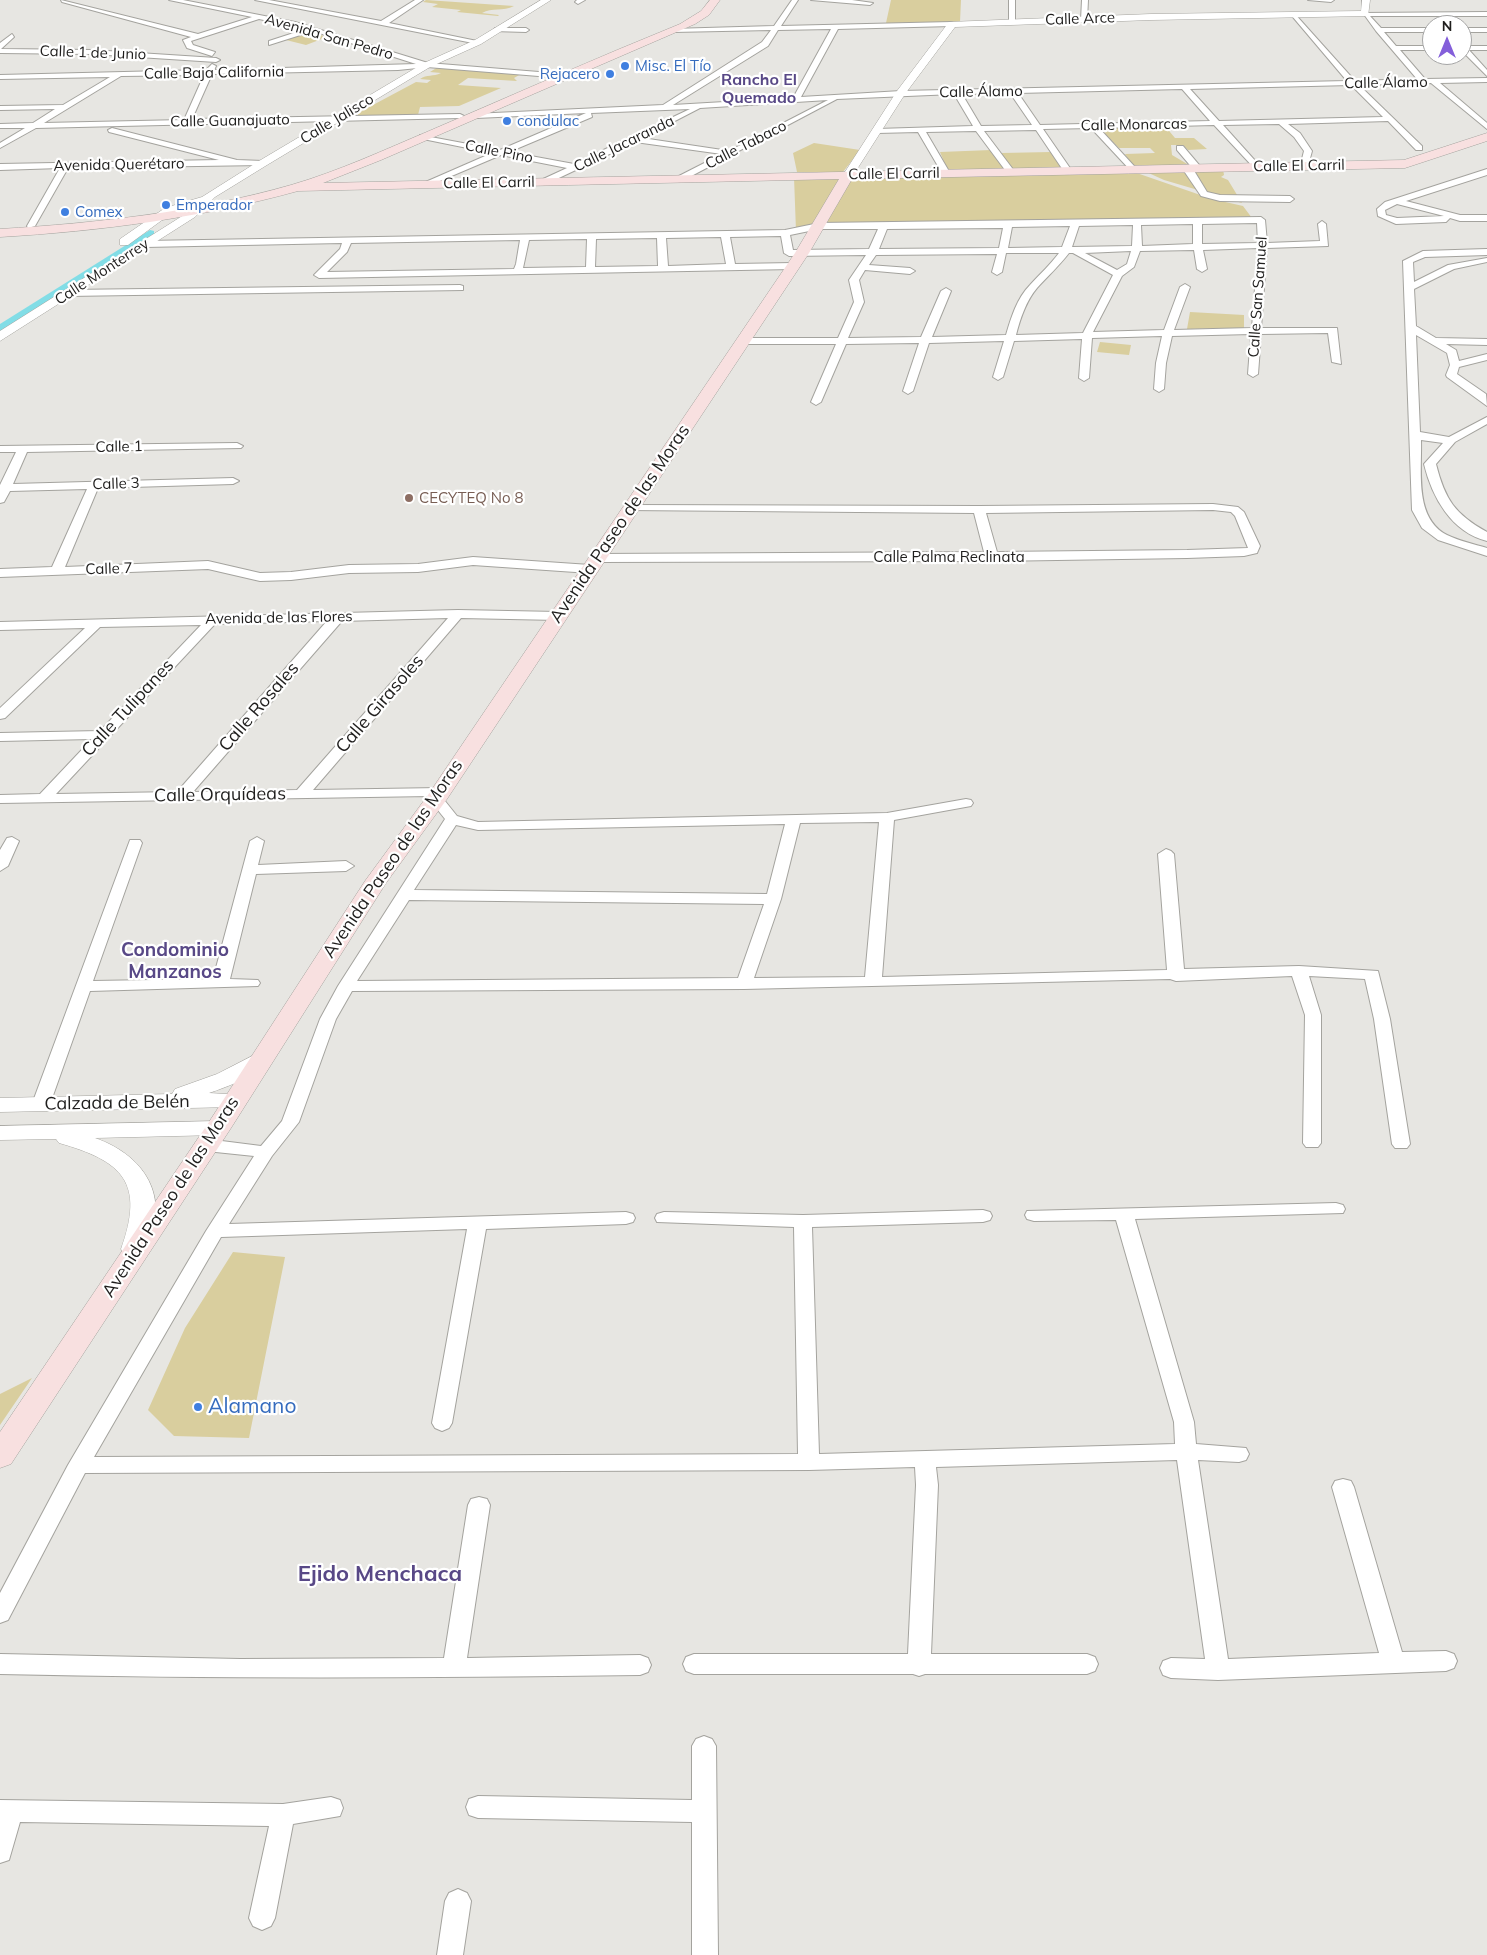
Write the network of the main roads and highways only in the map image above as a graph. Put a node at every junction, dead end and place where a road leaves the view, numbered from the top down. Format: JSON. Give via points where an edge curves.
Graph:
{"nodes":[{"id":1,"x":715,"y":0,"type":"edge"},
{"id":2,"x":695,"y":5,"type":"dead end"},
{"id":3,"x":673,"y":30,"type":"joint"},
{"id":4,"x":1487,"y":137,"type":"edge"},
{"id":5,"x":848,"y":176,"type":"junction"},
{"id":6,"x":229,"y":184,"type":"road end"},
{"id":7,"x":297,"y":187,"type":"junction"},
{"id":8,"x":270,"y":189,"type":"junction"},
{"id":9,"x":203,"y":203,"type":"junction"},
{"id":10,"x":154,"y":220,"type":"junction"},
{"id":11,"x":0,"y":227,"type":"edge"},
{"id":12,"x":0,"y":233,"type":"edge"},
{"id":13,"x":0,"y":1456,"type":"edge"}],
"edges":[{"from":1,"to":3,"type":"main road","via":[[701,18]]},
{"from":2,"to":8,"type":"main road","via":[[675,21],[460,116],[350,162]]},
{"from":3,"to":7,"type":"main road","via":[[476,116]]},
{"from":4,"to":5,"type":"main road","name":"Calle El Carril","via":[[1405,164]]},
{"from":5,"to":7,"type":"main road","name":"Calle El Carril"},
{"from":5,"to":13,"type":"main road","name":"Avenida Paseo de las Moras","via":[[797,260],[594,564],[376,881],[264,1057]]},
{"from":6,"to":8,"type":"main road","via":[[233,189]]},
{"from":7,"to":9,"type":"main road"},
{"from":8,"to":9,"type":"main road"},
{"from":9,"to":10,"type":"main road"},
{"from":10,"to":11,"type":"main road","via":[[106,219]]},
{"from":10,"to":12,"type":"main road"}]}
